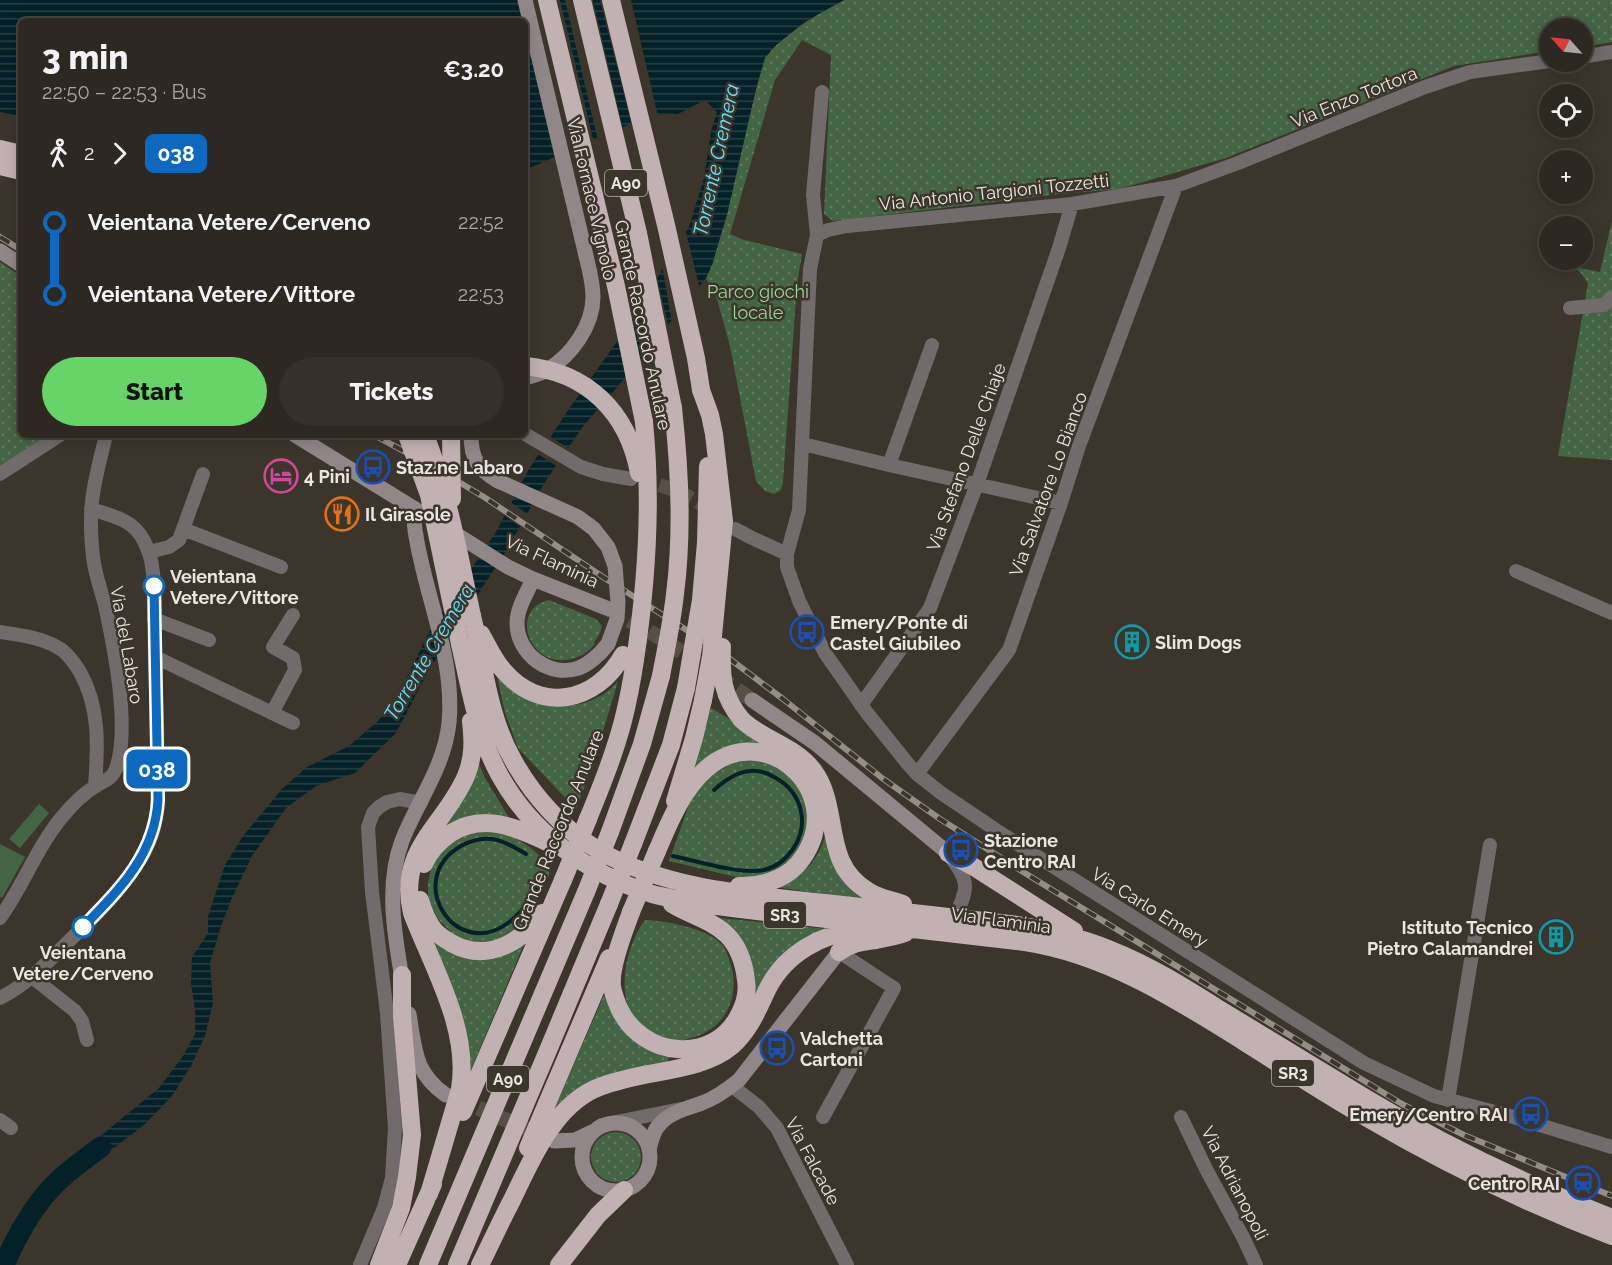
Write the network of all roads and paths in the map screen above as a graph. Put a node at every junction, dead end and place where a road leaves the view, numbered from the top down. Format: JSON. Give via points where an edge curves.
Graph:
{"nodes":[{"id":1,"x":525,"y":0,"type":"edge"},
{"id":2,"x":547,"y":0,"type":"edge"},
{"id":3,"x":582,"y":0,"type":"edge"},
{"id":4,"x":611,"y":0,"type":"edge"},
{"id":5,"x":1612,"y":52,"type":"edge"},
{"id":6,"x":1593,"y":55,"type":"edge"},
{"id":7,"x":1539,"y":63,"type":"edge"},
{"id":8,"x":822,"y":92,"type":"dead end"},
{"id":9,"x":0,"y":148,"type":"edge"},
{"id":10,"x":18,"y":153,"type":"edge"},
{"id":11,"x":0,"y":165,"type":"edge"},
{"id":12,"x":18,"y":170,"type":"edge"},
{"id":13,"x":1176,"y":186,"type":"junction"},
{"id":14,"x":1072,"y":204,"type":"junction"},
{"id":15,"x":817,"y":235,"type":"junction"},
{"id":16,"x":0,"y":252,"type":"edge"},
{"id":17,"x":18,"y":263,"type":"edge"},
{"id":18,"x":1612,"y":297,"type":"edge"},
{"id":19,"x":1570,"y":308,"type":"dead end"},
{"id":20,"x":932,"y":345,"type":"dead end"},
{"id":21,"x":528,"y":367,"type":"edge"},
{"id":22,"x":528,"y":377,"type":"edge"},
{"id":23,"x":700,"y":390,"type":"junction"},
{"id":24,"x":528,"y":436,"type":"edge"},
{"id":25,"x":55,"y":438,"type":"edge"},
{"id":26,"x":105,"y":438,"type":"edge"},
{"id":27,"x":300,"y":438,"type":"edge"},
{"id":28,"x":408,"y":438,"type":"edge"},
{"id":29,"x":426,"y":438,"type":"edge"},
{"id":30,"x":451,"y":438,"type":"edge"},
{"id":31,"x":472,"y":438,"type":"edge"},
{"id":32,"x":803,"y":444,"type":"junction"},
{"id":33,"x":889,"y":465,"type":"junction"},
{"id":34,"x":0,"y":474,"type":"edge"},
{"id":35,"x":203,"y":474,"type":"dead end"},
{"id":36,"x":631,"y":479,"type":"tunnel mouth"},
{"id":37,"x":977,"y":484,"type":"junction"},
{"id":38,"x":1061,"y":503,"type":"junction"},
{"id":39,"x":414,"y":509,"type":"junction"},
{"id":40,"x":91,"y":510,"type":"junction"},
{"id":41,"x":648,"y":513,"type":"junction"},
{"id":42,"x":453,"y":525,"type":"junction"},
{"id":43,"x":183,"y":529,"type":"junction"},
{"id":44,"x":735,"y":529,"type":"dead end"},
{"id":45,"x":721,"y":543,"type":"junction"},
{"id":46,"x":149,"y":552,"type":"junction"},
{"id":47,"x":787,"y":554,"type":"junction"},
{"id":48,"x":282,"y":567,"type":"dead end"},
{"id":49,"x":1516,"y":571,"type":"dead end"},
{"id":50,"x":533,"y":579,"type":"junction"},
{"id":51,"x":609,"y":609,"type":"tunnel mouth"},
{"id":52,"x":1612,"y":613,"type":"edge"},
{"id":53,"x":293,"y":615,"type":"dead end"},
{"id":54,"x":473,"y":618,"type":"junction"},
{"id":55,"x":154,"y":619,"type":"junction"},
{"id":56,"x":0,"y":632,"type":"edge"},
{"id":57,"x":209,"y":640,"type":"dead end"},
{"id":58,"x":155,"y":657,"type":"junction"},
{"id":59,"x":629,"y":658,"type":"junction"},
{"id":60,"x":469,"y":683,"type":"junction"},
{"id":61,"x":753,"y":700,"type":"tunnel mouth"},
{"id":62,"x":861,"y":705,"type":"junction"},
{"id":63,"x":272,"y":713,"type":"junction"},
{"id":64,"x":293,"y":723,"type":"dead end"},
{"id":65,"x":917,"y":774,"type":"junction"},
{"id":66,"x":95,"y":786,"type":"junction"},
{"id":67,"x":421,"y":803,"type":"junction"},
{"id":68,"x":668,"y":825,"type":"junction"},
{"id":69,"x":1490,"y":844,"type":"dead end"},
{"id":70,"x":561,"y":848,"type":"junction"},
{"id":71,"x":948,"y":853,"type":"junction"},
{"id":72,"x":562,"y":883,"type":"junction"},
{"id":73,"x":690,"y":884,"type":"junction"},
{"id":74,"x":654,"y":894,"type":"junction"},
{"id":75,"x":631,"y":914,"type":"junction"},
{"id":76,"x":935,"y":916,"type":"junction"},
{"id":77,"x":0,"y":918,"type":"edge"},
{"id":78,"x":954,"y":918,"type":"junction"},
{"id":79,"x":886,"y":926,"type":"junction"},
{"id":80,"x":916,"y":930,"type":"junction"},
{"id":81,"x":1099,"y":945,"type":"junction"},
{"id":82,"x":839,"y":952,"type":"junction"},
{"id":83,"x":402,"y":975,"type":"junction"},
{"id":84,"x":32,"y":976,"type":"junction"},
{"id":85,"x":0,"y":999,"type":"edge"},
{"id":86,"x":87,"y":1040,"type":"dead end"},
{"id":87,"x":732,"y":1086,"type":"junction"},
{"id":88,"x":446,"y":1095,"type":"tunnel mouth"},
{"id":89,"x":1448,"y":1100,"type":"junction"},
{"id":90,"x":686,"y":1108,"type":"junction"},
{"id":91,"x":823,"y":1117,"type":"dead end"},
{"id":92,"x":1181,"y":1118,"type":"dead end"},
{"id":93,"x":611,"y":1123,"type":"junction"},
{"id":94,"x":592,"y":1132,"type":"junction"},
{"id":95,"x":1612,"y":1147,"type":"edge"},
{"id":96,"x":649,"y":1150,"type":"junction"},
{"id":97,"x":584,"y":1164,"type":"junction"},
{"id":98,"x":624,"y":1190,"type":"junction"},
{"id":99,"x":429,"y":1194,"type":"junction"},
{"id":100,"x":1612,"y":1218,"type":"edge"},
{"id":101,"x":1612,"y":1236,"type":"edge"},
{"id":102,"x":360,"y":1265,"type":"edge"},
{"id":103,"x":379,"y":1265,"type":"edge"},
{"id":104,"x":397,"y":1265,"type":"edge"},
{"id":105,"x":428,"y":1265,"type":"edge"},
{"id":106,"x":457,"y":1265,"type":"edge"},
{"id":107,"x":479,"y":1265,"type":"edge"},
{"id":108,"x":559,"y":1265,"type":"edge"},
{"id":109,"x":847,"y":1265,"type":"edge"},
{"id":110,"x":1256,"y":1265,"type":"edge"}],
"edges":[{"from":1,"to":22,"type":"street","name":"Via Fornace Vignolo","via":[[593,300],[585,329],[569,351],[544,372]]},
{"from":2,"to":41,"type":"highway","name":"Grande Raccordo Anulare","bridge":true,"via":[[640,400],[647,452]]},
{"from":3,"to":105,"type":"highway","name":"Grande Raccordo Anulare","number":"A90","bridge":true,"via":[[638,233],[674,417],[680,524],[675,594],[661,676],[642,744],[610,832]]},
{"from":4,"to":23,"type":"highway","number":"A90","via":[[666,225]]},
{"from":5,"to":6,"type":"street"},
{"from":7,"to":13,"type":"street","name":"Via Enzo Tortora","via":[[1470,72],[1425,87]]},
{"from":8,"to":15,"type":"street","via":[[813,195]]},
{"from":9,"to":10,"type":"highway"},
{"from":11,"to":12,"type":"highway"},
{"from":13,"to":14,"type":"street","name":"Via Antonio Targioni Tozzetti"},
{"from":13,"to":38,"type":"street","name":"Via Salvatore Lo Bianco"},
{"from":14,"to":15,"type":"street","name":"Via Antonio Targioni Tozzetti","via":[[847,226]]},
{"from":14,"to":37,"type":"street","name":"Via Stefano Delle Chiaje"},
{"from":15,"to":32,"type":"street","via":[[810,269]]},
{"from":16,"to":17,"type":"street"},
{"from":18,"to":19,"type":"street","via":[[1604,304]]},
{"from":20,"to":33,"type":"street"},
{"from":21,"to":41,"type":"highway","bridge":true,"via":[[575,380],[611,408],[634,449]]},
{"from":23,"to":45,"type":"highway","bridge":true,"via":[[717,451],[724,521]]},
{"from":23,"to":106,"type":"highway","number":"A90","bridge":true,"via":[[708,460],[701,600],[686,688],[671,745],[609,904]]},
{"from":24,"to":36,"type":"street","via":[[575,464]]},
{"from":25,"to":34,"type":"street"},
{"from":26,"to":40,"type":"street","name":"Via del Labaro"},
{"from":27,"to":39,"type":"street","name":"Via Flaminia"},
{"from":28,"to":60,"type":"highway","name":"Via Flaminia","number":"SR3","bridge":true,"via":[[429,495]]},
{"from":29,"to":42,"type":"highway","number":"SR3","bridge":true},
{"from":30,"to":42,"type":"highway","bridge":true},
{"from":31,"to":50,"type":"street","bridge":true,"via":[[473,454],[483,472],[578,517],[608,546],[615,566],[617,619],[608,644],[598,656],[570,670],[553,669],[534,660],[522,644],[517,624]]},
{"from":32,"to":33,"type":"street"},
{"from":32,"to":47,"type":"street","via":[[799,510]]},
{"from":33,"to":37,"type":"street"},
{"from":35,"to":43,"type":"street"},
{"from":37,"to":38,"type":"street"},
{"from":37,"to":62,"type":"street","name":"Via Stefano Delle Chiaje","via":[[930,608]]},
{"from":38,"to":65,"type":"street","name":"Via Salvatore Lo Bianco","via":[[1009,650]]},
{"from":39,"to":50,"type":"street","name":"Via Flaminia"},
{"from":39,"to":67,"type":"street","via":[[450,703],[447,737]]},
{"from":40,"to":46,"type":"street","via":[[127,522],[140,534]]},
{"from":40,"to":66,"type":"street","name":"Via del Labaro","via":[[94,563],[116,663],[122,733],[113,775]]},
{"from":41,"to":59,"type":"highway","name":"Grande Raccordo Anulare","bridge":true,"via":[[645,588]]},
{"from":42,"to":54,"type":"highway","number":"SR3","bridge":true},
{"from":43,"to":46,"type":"street","via":[[176,543]]},
{"from":43,"to":48,"type":"street"},
{"from":44,"to":47,"type":"street"},
{"from":45,"to":68,"type":"highway","bridge":true,"via":[[711,657],[703,700]]},
{"from":45,"to":76,"type":"highway","bridge":true,"via":[[726,595],[722,676],[727,697],[751,728],[800,757],[813,770],[823,786],[838,855],[854,879],[876,895]]},
{"from":46,"to":55,"type":"street"},
{"from":47,"to":62,"type":"street","name":"Via Carlo Emery","via":[[789,575],[812,628]]},
{"from":49,"to":52,"type":"street"},
{"from":50,"to":51,"type":"street","name":"Via Flaminia"},
{"from":53,"to":63,"type":"street","via":[[273,647],[293,658],[295,670]]},
{"from":54,"to":59,"type":"highway","via":[[503,670],[529,691],[545,696],[564,698],[589,690]]},
{"from":54,"to":73,"type":"highway","number":"SR3","via":[[491,707],[512,759],[530,787],[585,842],[636,868]]},
{"from":55,"to":57,"type":"street"},
{"from":55,"to":58,"type":"street"},
{"from":56,"to":66,"type":"street","via":[[47,643],[74,662],[88,688],[94,711]]},
{"from":58,"to":63,"type":"street"},
{"from":58,"to":84,"type":"street","via":[[158,800],[149,842],[111,897]]},
{"from":59,"to":72,"type":"highway","name":"Grande Raccordo Anulare","bridge":true,"via":[[623,720],[606,775]]},
{"from":60,"to":70,"type":"highway","name":"Via Flaminia","number":"SR3","via":[[479,727],[498,772],[530,818]]},
{"from":60,"to":99,"type":"highway","via":[[473,746],[469,768],[454,798],[417,852],[408,885],[412,913],[453,1018],[462,1062],[460,1089]]},
{"from":61,"to":71,"type":"street","via":[[815,743]]},
{"from":62,"to":65,"type":"street","name":"Via Carlo Emery"},
{"from":63,"to":64,"type":"street"},
{"from":65,"to":89,"type":"street","name":"Via Carlo Emery","via":[[1005,836],[1364,1063]]},
{"from":66,"to":77,"type":"street","name":"Via del Labaro","via":[[62,817]]},
{"from":67,"to":83,"type":"street","via":[[402,841],[394,877],[394,914]]},
{"from":67,"to":102,"type":"street","via":[[400,799],[387,802],[373,813],[368,827],[395,1128],[387,1198]]},
{"from":68,"to":73,"type":"highway","via":[[700,774],[714,762],[734,754],[752,752],[781,760],[800,776],[811,794],[816,815],[814,835],[794,868],[775,880],[747,886]]},
{"from":68,"to":75,"type":"highway","bridge":true},
{"from":69,"to":89,"type":"street"},
{"from":70,"to":72,"type":"highway","via":[[509,826],[473,823],[435,846],[421,871],[418,890],[434,930],[463,949],[483,951],[523,936]]},
{"from":70,"to":74,"type":"highway","name":"Via Flaminia","number":"SR3","via":[[616,880]]},
{"from":71,"to":78,"type":"street","via":[[966,885]]},
{"from":71,"to":81,"type":"highway"},
{"from":72,"to":99,"type":"highway","name":"Grande Raccordo Anulare"},
{"from":73,"to":76,"type":"highway","name":"Via Flaminia","number":"SR3"},
{"from":74,"to":75,"type":"highway","via":[[714,925],[739,951],[747,992],[738,1018],[721,1037],[703,1046],[673,1049],[650,1042],[631,1027],[612,986],[614,965]]},
{"from":74,"to":79,"type":"highway","name":"Via Flaminia","number":"SR3","via":[[731,908]]},
{"from":75,"to":107,"type":"highway"},
{"from":76,"to":78,"type":"highway","name":"Via Flaminia","number":"SR3"},
{"from":78,"to":81,"type":"highway","name":"Via Flaminia","number":"SR3","via":[[1037,928]]},
{"from":79,"to":80,"type":"highway","name":"Via Flaminia","number":"SR3"},
{"from":79,"to":107,"type":"highway","via":[[838,933],[800,952],[772,981],[747,1030],[720,1054],[693,1065],[607,1085],[578,1100],[542,1142]]},
{"from":80,"to":82,"type":"highway","via":[[860,942]]},
{"from":80,"to":101,"type":"highway","name":"Via Flaminia","number":"SR3","via":[[1040,944],[1110,967],[1194,1011],[1439,1158],[1515,1196]]},
{"from":81,"to":100,"type":"highway","name":"Via Flaminia","number":"SR3","via":[[1170,979],[1440,1141],[1528,1184]]},
{"from":82,"to":87,"type":"street"},
{"from":82,"to":91,"type":"street","via":[[894,988]]},
{"from":83,"to":88,"type":"street","via":[[421,1068]]},
{"from":83,"to":103,"type":"highway","via":[[412,1135],[401,1208]]},
{"from":84,"to":85,"type":"street"},
{"from":84,"to":86,"type":"street","via":[[75,1011]]},
{"from":87,"to":90,"type":"street"},
{"from":87,"to":109,"type":"street","name":"Via Falcade","via":[[759,1107],[777,1128]]},
{"from":89,"to":95,"type":"street","name":"Via Carlo Emery"},
{"from":90,"to":93,"type":"street"},
{"from":90,"to":96,"type":"street","via":[[660,1124]]},
{"from":92,"to":110,"type":"street","name":"Via Adrianopoli"},
{"from":93,"to":94,"type":"street"},
{"from":93,"to":96,"type":"street","via":[[635,1128]]},
{"from":94,"to":97,"type":"street","via":[[584,1146]]},
{"from":94,"to":97,"type":"street","via":[[575,1140],[554,1141]]},
{"from":96,"to":98,"type":"street","via":[[647,1173]]},
{"from":97,"to":98,"type":"street","via":[[598,1185]]},
{"from":98,"to":108,"type":"highway","via":[[598,1215]]},
{"from":99,"to":104,"type":"highway","name":"Grande Raccordo Anulare"}]}
